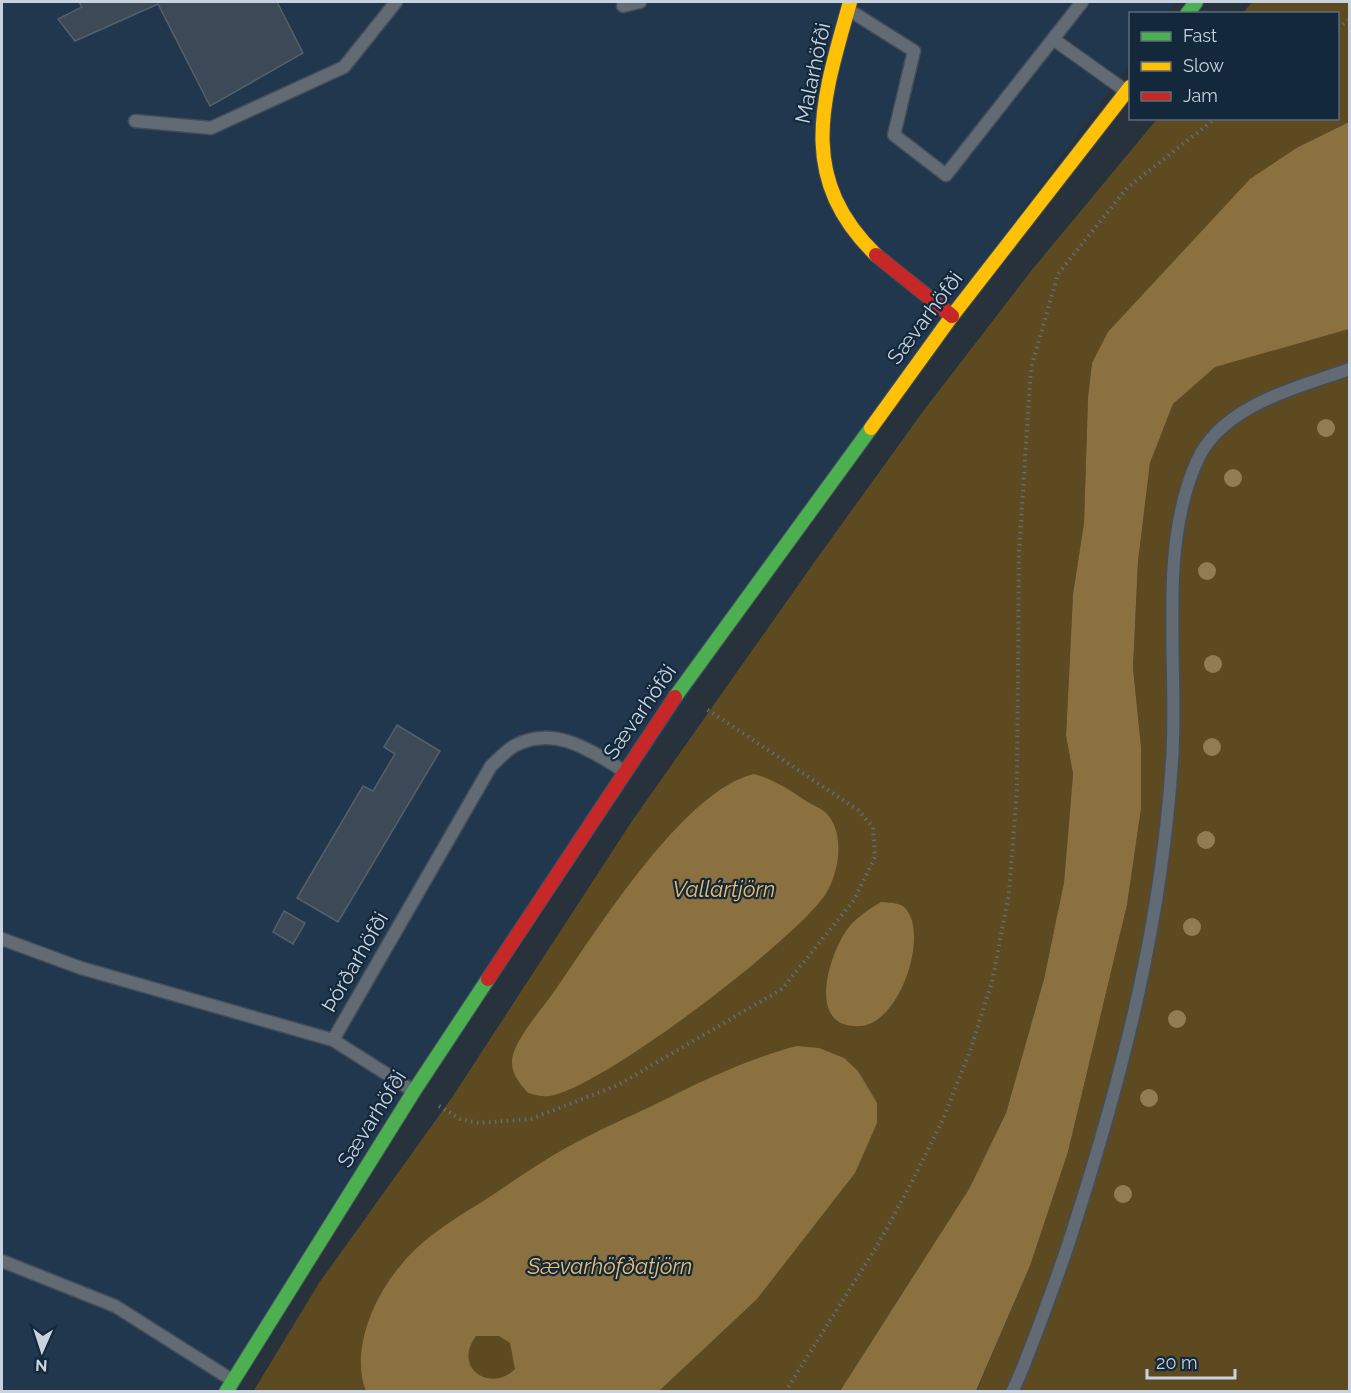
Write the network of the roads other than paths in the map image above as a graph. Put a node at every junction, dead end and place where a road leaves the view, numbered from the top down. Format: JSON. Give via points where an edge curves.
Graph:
{"nodes":[{"id":1,"x":396,"y":2,"type":"edge"},
{"id":2,"x":640,"y":2,"type":"edge"},
{"id":3,"x":1082,"y":2,"type":"edge"},
{"id":4,"x":623,"y":6,"type":"dead end"},
{"id":5,"x":849,"y":6,"type":"edge"},
{"id":6,"x":1053,"y":39,"type":"junction"},
{"id":7,"x":1129,"y":90,"type":"edge"},
{"id":8,"x":135,"y":121,"type":"dead end"},
{"id":9,"x":952,"y":316,"type":"junction"},
{"id":10,"x":1350,"y":369,"type":"edge"},
{"id":11,"x":624,"y":772,"type":"junction"},
{"id":12,"x":2,"y":939,"type":"edge"},
{"id":13,"x":333,"y":1040,"type":"junction"},
{"id":14,"x":414,"y":1091,"type":"junction"},
{"id":15,"x":2,"y":1261,"type":"edge"},
{"id":16,"x":230,"y":1386,"type":"edge"},
{"id":17,"x":1012,"y":1392,"type":"edge"}],
"edges":[{"from":1,"to":8,"type":"lane","via":[[344,67],[242,114],[211,128]]},
{"from":2,"to":4,"type":"lane"},
{"from":3,"to":6,"type":"lane"},
{"from":5,"to":6,"type":"lane","via":[[914,51],[894,135],[946,175]]},
{"from":5,"to":9,"type":"street","name":"Malarhöfði","via":[[823,114],[820,152],[826,180],[839,212],[863,243]]},
{"from":6,"to":7,"type":"lane"},
{"from":7,"to":9,"type":"street","name":"Sævarhöfði"},
{"from":9,"to":11,"type":"street","name":"Sævarhöfði"},
{"from":10,"to":17,"type":"lane","via":[[1263,401],[1223,426],[1198,459],[1180,509],[1173,564],[1172,760],[1154,922],[1099,1149],[1061,1268]]},
{"from":11,"to":13,"type":"lane","name":"Þórðarhöfði","via":[[580,744],[544,736],[516,745],[491,766]]},
{"from":11,"to":14,"type":"street","name":"Sævarhöfði"},
{"from":12,"to":13,"type":"lane","name":"Þórðarhöfði","via":[[81,968]]},
{"from":13,"to":14,"type":"lane"},
{"from":14,"to":16,"type":"street","name":"Sævarhöfði"},
{"from":15,"to":16,"type":"lane","via":[[115,1305]]}]}
